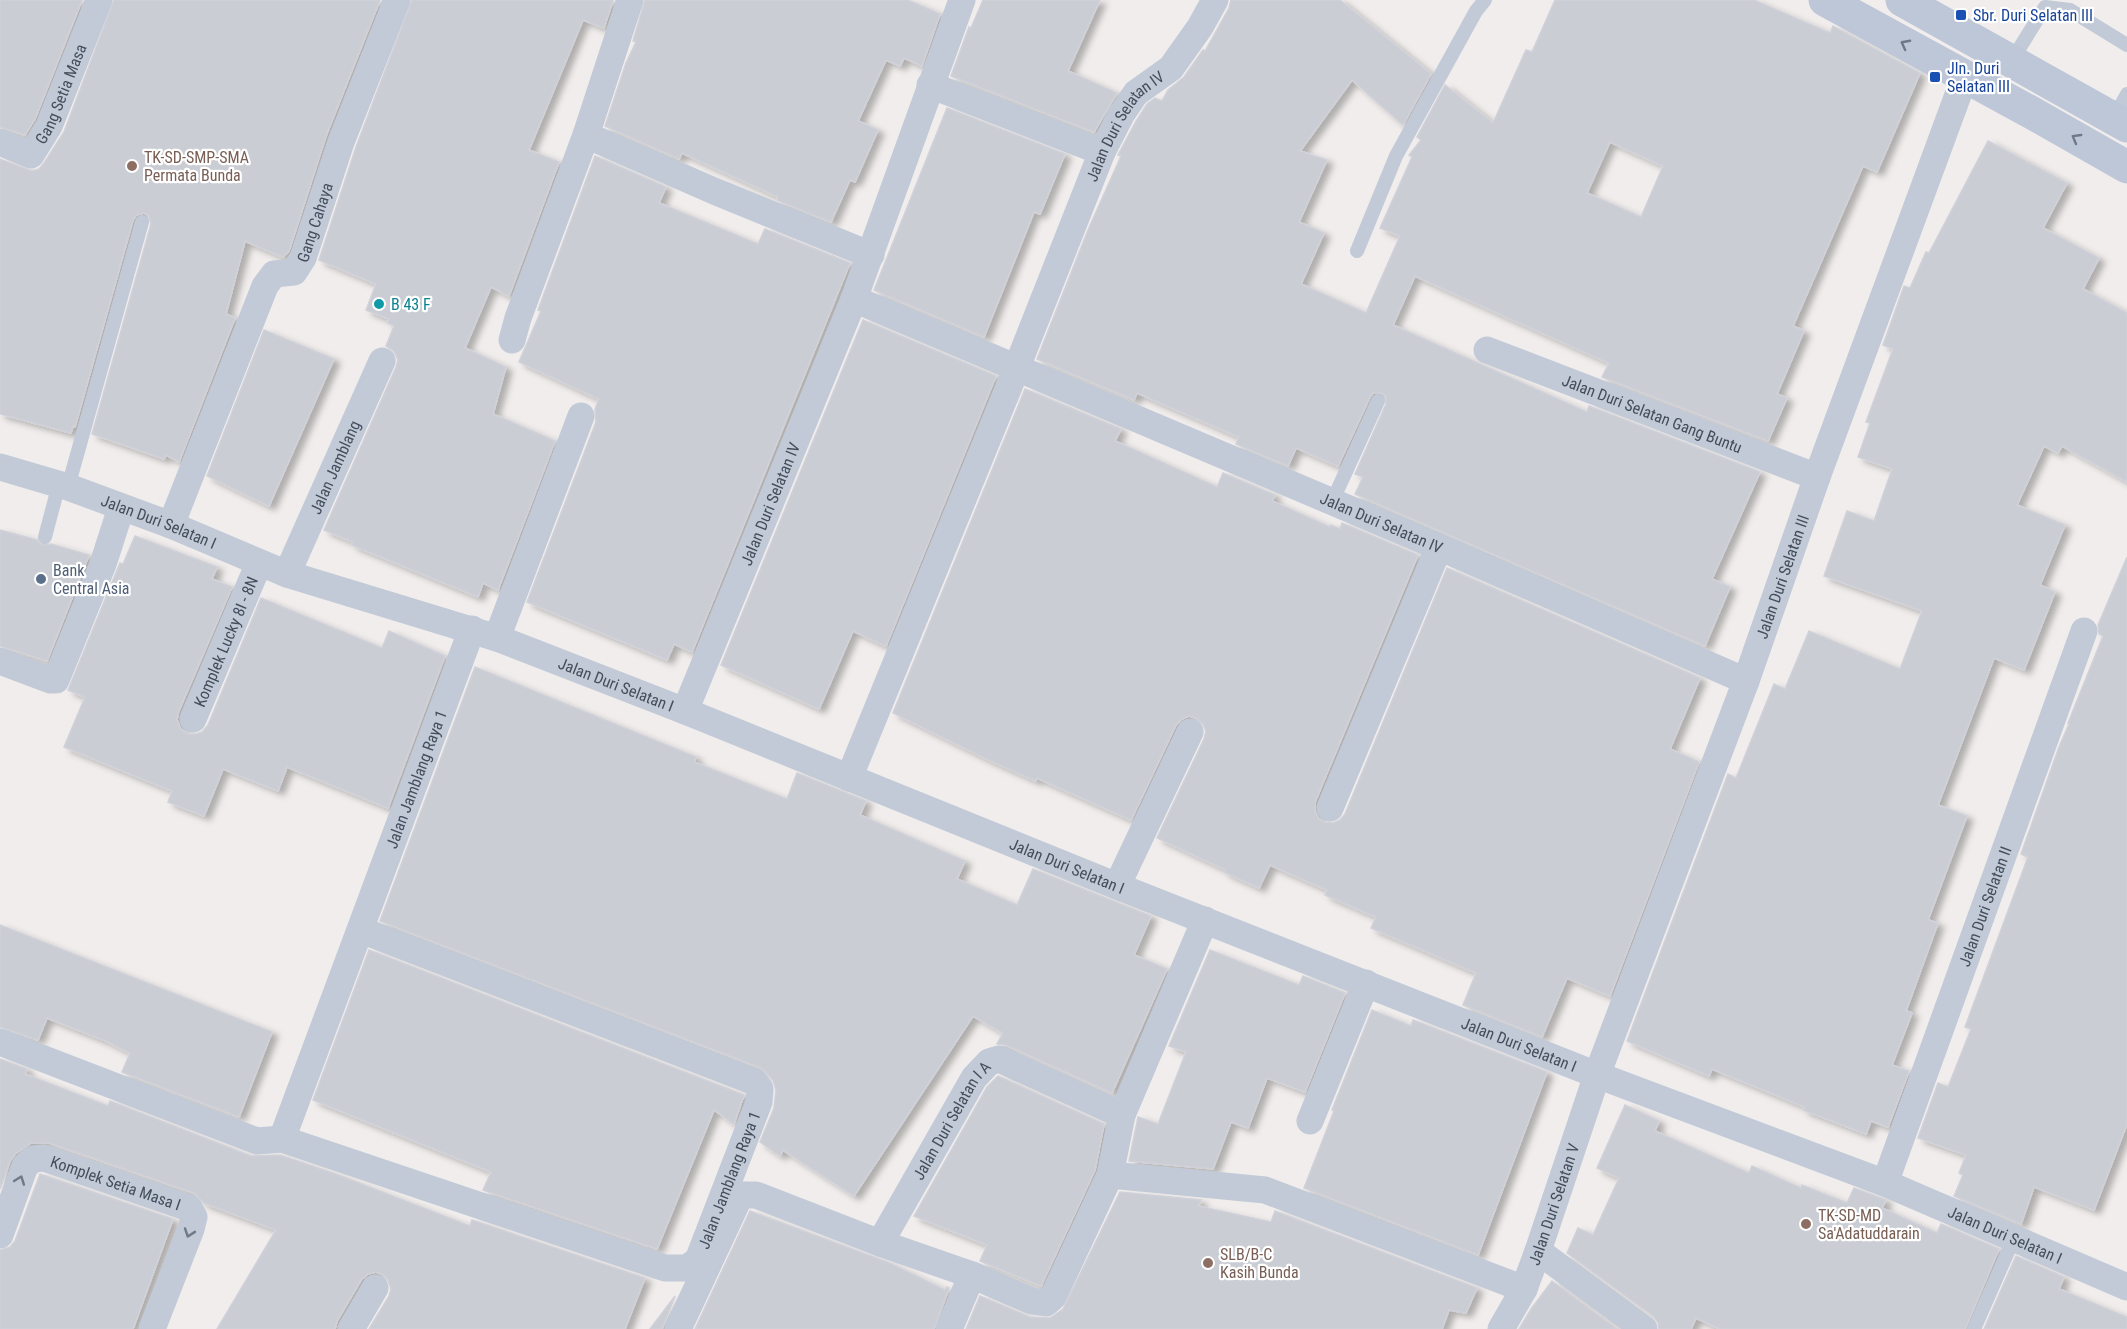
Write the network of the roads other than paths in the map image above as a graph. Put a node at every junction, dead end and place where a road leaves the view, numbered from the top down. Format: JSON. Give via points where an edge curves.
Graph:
{"nodes":[{"id":1,"x":99,"y":0,"type":"edge"},
{"id":2,"x":397,"y":0,"type":"edge"},
{"id":3,"x":630,"y":0,"type":"edge"},
{"id":4,"x":962,"y":0,"type":"edge"},
{"id":5,"x":1215,"y":0,"type":"edge"},
{"id":6,"x":1485,"y":0,"type":"edge"},
{"id":7,"x":1825,"y":0,"type":"edge"},
{"id":8,"x":1902,"y":0,"type":"edge"},
{"id":9,"x":1880,"y":13,"type":"edge"},
{"id":10,"x":1980,"y":42,"type":"junction"},
{"id":11,"x":2127,"y":45,"type":"edge"},
{"id":12,"x":2012,"y":60,"type":"junction"},
{"id":13,"x":1965,"y":76,"type":"junction"},
{"id":14,"x":930,"y":85,"type":"junction"},
{"id":15,"x":2123,"y":113,"type":"edge"},
{"id":16,"x":586,"y":135,"type":"junction"},
{"id":17,"x":0,"y":142,"type":"edge"},
{"id":18,"x":1102,"y":152,"type":"junction"},
{"id":19,"x":2127,"y":167,"type":"edge"},
{"id":20,"x":142,"y":222,"type":"dead end"},
{"id":21,"x":1357,"y":251,"type":"dead end"},
{"id":22,"x":871,"y":255,"type":"junction"},
{"id":23,"x":854,"y":298,"type":"junction"},
{"id":24,"x":512,"y":340,"type":"dead end"},
{"id":25,"x":1487,"y":350,"type":"dead end"},
{"id":26,"x":382,"y":361,"type":"dead end"},
{"id":27,"x":1017,"y":367,"type":"junction"},
{"id":28,"x":1378,"y":401,"type":"dead end"},
{"id":29,"x":581,"y":416,"type":"dead end"},
{"id":30,"x":0,"y":467,"type":"edge"},
{"id":31,"x":1817,"y":477,"type":"junction"},
{"id":32,"x":63,"y":485,"type":"junction"},
{"id":33,"x":1332,"y":502,"type":"junction"},
{"id":34,"x":121,"y":508,"type":"junction"},
{"id":35,"x":171,"y":525,"type":"junction"},
{"id":36,"x":45,"y":537,"type":"dead end"},
{"id":37,"x":1439,"y":547,"type":"junction"},
{"id":38,"x":260,"y":563,"type":"junction"},
{"id":39,"x":287,"y":574,"type":"junction"},
{"id":40,"x":2084,"y":631,"type":"dead end"},
{"id":41,"x":484,"y":633,"type":"junction"},
{"id":42,"x":0,"y":661,"type":"edge"},
{"id":43,"x":1746,"y":681,"type":"junction"},
{"id":44,"x":685,"y":711,"type":"junction"},
{"id":45,"x":193,"y":719,"type":"dead end"},
{"id":46,"x":1190,"y":732,"type":"dead end"},
{"id":47,"x":849,"y":778,"type":"junction"},
{"id":48,"x":1330,"y":808,"type":"dead end"},
{"id":49,"x":1117,"y":886,"type":"junction"},
{"id":50,"x":1205,"y":920,"type":"junction"},
{"id":51,"x":361,"y":930,"type":"junction"},
{"id":52,"x":1366,"y":983,"type":"junction"},
{"id":53,"x":0,"y":1042,"type":"edge"},
{"id":54,"x":1597,"y":1075,"type":"junction"},
{"id":55,"x":1122,"y":1115,"type":"junction"},
{"id":56,"x":1310,"y":1121,"type":"dead end"},
{"id":57,"x":282,"y":1139,"type":"junction"},
{"id":58,"x":1110,"y":1175,"type":"junction"},
{"id":59,"x":1886,"y":1183,"type":"junction"},
{"id":60,"x":0,"y":1235,"type":"edge"},
{"id":61,"x":2014,"y":1238,"type":"junction"},
{"id":62,"x":880,"y":1244,"type":"junction"},
{"id":63,"x":1538,"y":1251,"type":"junction"},
{"id":64,"x":972,"y":1275,"type":"junction"},
{"id":65,"x":2127,"y":1287,"type":"edge"},
{"id":66,"x":375,"y":1288,"type":"dead end"},
{"id":67,"x":1524,"y":1289,"type":"junction"},
{"id":68,"x":152,"y":1329,"type":"edge"},
{"id":69,"x":351,"y":1329,"type":"edge"},
{"id":70,"x":678,"y":1329,"type":"edge"},
{"id":71,"x":949,"y":1329,"type":"edge"},
{"id":72,"x":1501,"y":1329,"type":"edge"},
{"id":73,"x":1644,"y":1329,"type":"edge"},
{"id":74,"x":1974,"y":1329,"type":"edge"}],
"edges":[{"from":1,"to":17,"type":"street","name":"Gang Setia Masa","via":[[49,126],[31,155]]},
{"from":2,"to":35,"type":"street","name":"Gang Cahaya","via":[[341,142],[303,258],[294,272],[274,274],[265,286]]},
{"from":3,"to":16,"type":"street"},
{"from":4,"to":14,"type":"street","name":"Jalan Duri Selatan IV"},
{"from":5,"to":18,"type":"street","name":"Jalan Duri Selatan IV","via":[[1171,68],[1136,93]]},
{"from":6,"to":21,"type":"lane","via":[[1396,156]]},
{"from":7,"to":9,"type":"main road"},
{"from":8,"to":10,"type":"main road"},
{"from":13,"to":9,"type":"main road","one_way":true},
{"from":10,"to":12,"type":"main road"},
{"from":10,"to":13,"type":"main road"},
{"from":11,"to":12,"type":"lane","via":[[2070,10],[2045,7]]},
{"from":12,"to":15,"type":"main road"},
{"from":19,"to":13,"type":"main road","one_way":true},
{"from":13,"to":31,"type":"street","name":"Jalan Duri Selatan III"},
{"from":14,"to":18,"type":"street"},
{"from":14,"to":22,"type":"street","name":"Jalan Duri Selatan IV"},
{"from":16,"to":22,"type":"street"},
{"from":16,"to":24,"type":"street"},
{"from":18,"to":27,"type":"street","name":"Jalan Duri Selatan IV"},
{"from":20,"to":32,"type":"lane"},
{"from":22,"to":23,"type":"street","name":"Jalan Duri Selatan IV"},
{"from":23,"to":27,"type":"street","name":"Jalan Duri Selatan IV"},
{"from":23,"to":44,"type":"street","name":"Jalan Duri Selatan IV"},
{"from":25,"to":31,"type":"street","name":"Jalan Duri Selatan Gang Buntu"},
{"from":26,"to":39,"type":"street","name":"Jalan Jamblang"},
{"from":27,"to":33,"type":"street","name":"Jalan Duri Selatan IV"},
{"from":27,"to":47,"type":"street","name":"Jalan Duri Selatan IV"},
{"from":28,"to":33,"type":"lane"},
{"from":29,"to":41,"type":"street","name":"Jalan Jamblang Raya 1"},
{"from":30,"to":32,"type":"street","name":"Jalan Duri Selatan I"},
{"from":31,"to":43,"type":"street","name":"Jalan Duri Selatan III"},
{"from":32,"to":34,"type":"street","name":"Jalan Duri Selatan I"},
{"from":32,"to":36,"type":"lane"},
{"from":33,"to":37,"type":"street","name":"Jalan Duri Selatan IV"},
{"from":34,"to":35,"type":"street","name":"Jalan Duri Selatan I"},
{"from":34,"to":42,"type":"street","via":[[56,680]]},
{"from":35,"to":38,"type":"street","name":"Jalan Duri Selatan I"},
{"from":37,"to":43,"type":"street","name":"Jalan Duri Selatan IV"},
{"from":37,"to":48,"type":"street"},
{"from":38,"to":39,"type":"street","name":"Jalan Duri Selatan I"},
{"from":38,"to":45,"type":"street","name":"Komplek Lucky 8I - 8N"},
{"from":39,"to":41,"type":"street","name":"Jalan Duri Selatan I"},
{"from":40,"to":59,"type":"street","name":"Jalan Duri Selatan II"},
{"from":41,"to":44,"type":"street","name":"Jalan Duri Selatan I"},
{"from":41,"to":51,"type":"street","name":"Jalan Jamblang Raya 1"},
{"from":43,"to":54,"type":"street","name":"Jalan Duri Selatan III"},
{"from":44,"to":47,"type":"street","name":"Jalan Duri Selatan I"},
{"from":46,"to":49,"type":"street"},
{"from":47,"to":49,"type":"street","name":"Jalan Duri Selatan I"},
{"from":49,"to":50,"type":"street","name":"Jalan Duri Selatan I"},
{"from":50,"to":52,"type":"street","name":"Jalan Duri Selatan I"},
{"from":50,"to":55,"type":"street"},
{"from":51,"to":57,"type":"street","name":"Jalan Jamblang Raya 1"},
{"from":51,"to":57,"type":"street","name":"Jalan Jamblang Raya 1","via":[[755,1082],[760,1089],[759,1102],[698,1260],[687,1268],[665,1268]]},
{"from":52,"to":54,"type":"street","name":"Jalan Duri Selatan I"},
{"from":52,"to":56,"type":"street"},
{"from":53,"to":57,"type":"street","name":"Jalan Jamblang Raya 1","via":[[257,1142]]},
{"from":54,"to":59,"type":"street","name":"Jalan Duri Selatan I"},
{"from":54,"to":63,"type":"street","name":"Jalan Duri Selatan V"},
{"from":55,"to":58,"type":"street"},
{"from":55,"to":62,"type":"street","name":"Jalan Duri Selatan I A","via":[[999,1059],[989,1062],[974,1078]]},
{"from":58,"to":64,"type":"street","via":[[1053,1297],[1046,1303],[1032,1301]]},
{"from":58,"to":67,"type":"street","via":[[1265,1190]]},
{"from":59,"to":61,"type":"street","name":"Jalan Duri Selatan I"},
{"from":60,"to":68,"type":"street","name":"Komplek Setia Masa I","one_way":true,"via":[[25,1166],[33,1159],[44,1158],[189,1208],[194,1217],[191,1229]]},
{"from":61,"to":65,"type":"street","name":"Jalan Duri Selatan I"},
{"from":61,"to":74,"type":"lane"},
{"from":62,"to":64,"type":"street"},
{"from":62,"to":70,"type":"street","via":[[756,1194],[744,1195],[738,1198]]},
{"from":63,"to":67,"type":"street","name":"Jalan Duri Selatan V"},
{"from":63,"to":73,"type":"street"},
{"from":64,"to":71,"type":"street"},
{"from":66,"to":69,"type":"street"},
{"from":67,"to":72,"type":"street","name":"Jalan Duri Selatan V"}]}
